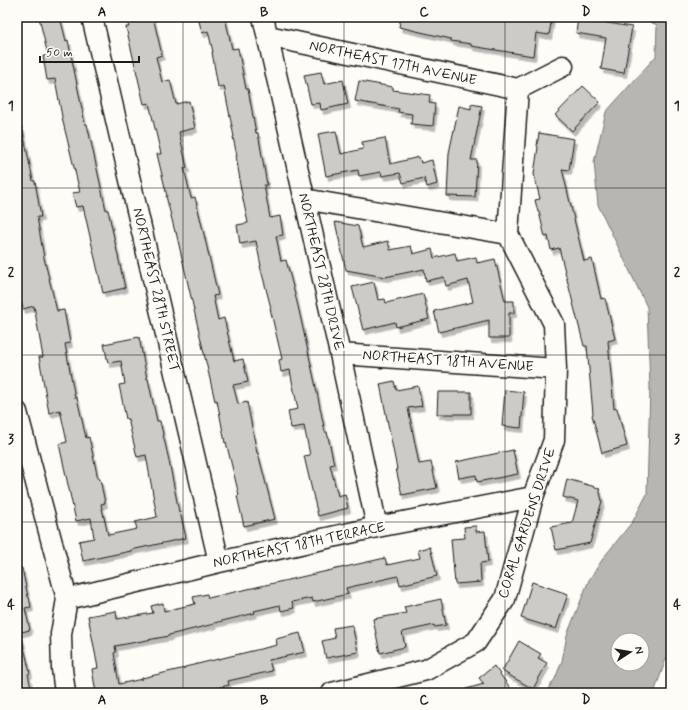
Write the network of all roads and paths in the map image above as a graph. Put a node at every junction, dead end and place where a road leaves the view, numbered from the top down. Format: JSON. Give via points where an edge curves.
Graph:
{"nodes":[{"id":1,"x":92,"y":17,"type":"edge"},
{"id":2,"x":263,"y":17,"type":"edge"},
{"id":3,"x":268,"y":36,"type":"junction"},
{"id":4,"x":563,"y":66,"type":"dead end"},
{"id":5,"x":518,"y":89,"type":"junction"},
{"id":6,"x":304,"y":199,"type":"junction"},
{"id":7,"x":508,"y":234,"type":"junction"},
{"id":8,"x":340,"y":354,"type":"junction"},
{"id":9,"x":556,"y":369,"type":"junction"},
{"id":10,"x":17,"y":412,"type":"edge"},
{"id":11,"x":533,"y":497,"type":"junction"},
{"id":12,"x":377,"y":527,"type":"junction"},
{"id":13,"x":219,"y":562,"type":"junction"},
{"id":14,"x":67,"y":599,"type":"junction"},
{"id":15,"x":64,"y":693,"type":"edge"},
{"id":16,"x":332,"y":693,"type":"edge"}],
"edges":[{"from":1,"to":13,"type":"street","name":"NORTHEAST 28TH STREET"},
{"from":2,"to":3,"type":"street","name":"NORTHEAST 28TH DRIVE"},
{"from":3,"to":5,"type":"street","name":"NORTHEAST 17TH AVENUE"},
{"from":3,"to":6,"type":"street","name":"NORTHEAST 28TH DRIVE"},
{"from":4,"to":5,"type":"street"},
{"from":5,"to":7,"type":"street"},
{"from":6,"to":7,"type":"street"},
{"from":6,"to":8,"type":"street","name":"NORTHEAST 28TH DRIVE"},
{"from":7,"to":9,"type":"street","name":"CORAL GARDENS DRIVE","via":[[554,324]]},
{"from":8,"to":9,"type":"street","name":"NORTHEAST 18TH AVENUE"},
{"from":8,"to":12,"type":"street","name":"NORTHEAST 28TH DRIVE"},
{"from":9,"to":11,"type":"street","name":"CORAL GARDENS DRIVE","via":[[554,440]]},
{"from":10,"to":14,"type":"street"},
{"from":11,"to":12,"type":"street","name":"NORTHEAST 18TH TERRACE"},
{"from":11,"to":16,"type":"street","name":"CORAL GARDENS DRIVE","via":[[504,599],[476,642],[426,670]]},
{"from":12,"to":13,"type":"street","name":"NORTHEAST 18TH TERRACE"},
{"from":13,"to":14,"type":"street","name":"NORTHEAST 18TH TERRACE"},
{"from":14,"to":15,"type":"street","via":[[62,634]]}]}
